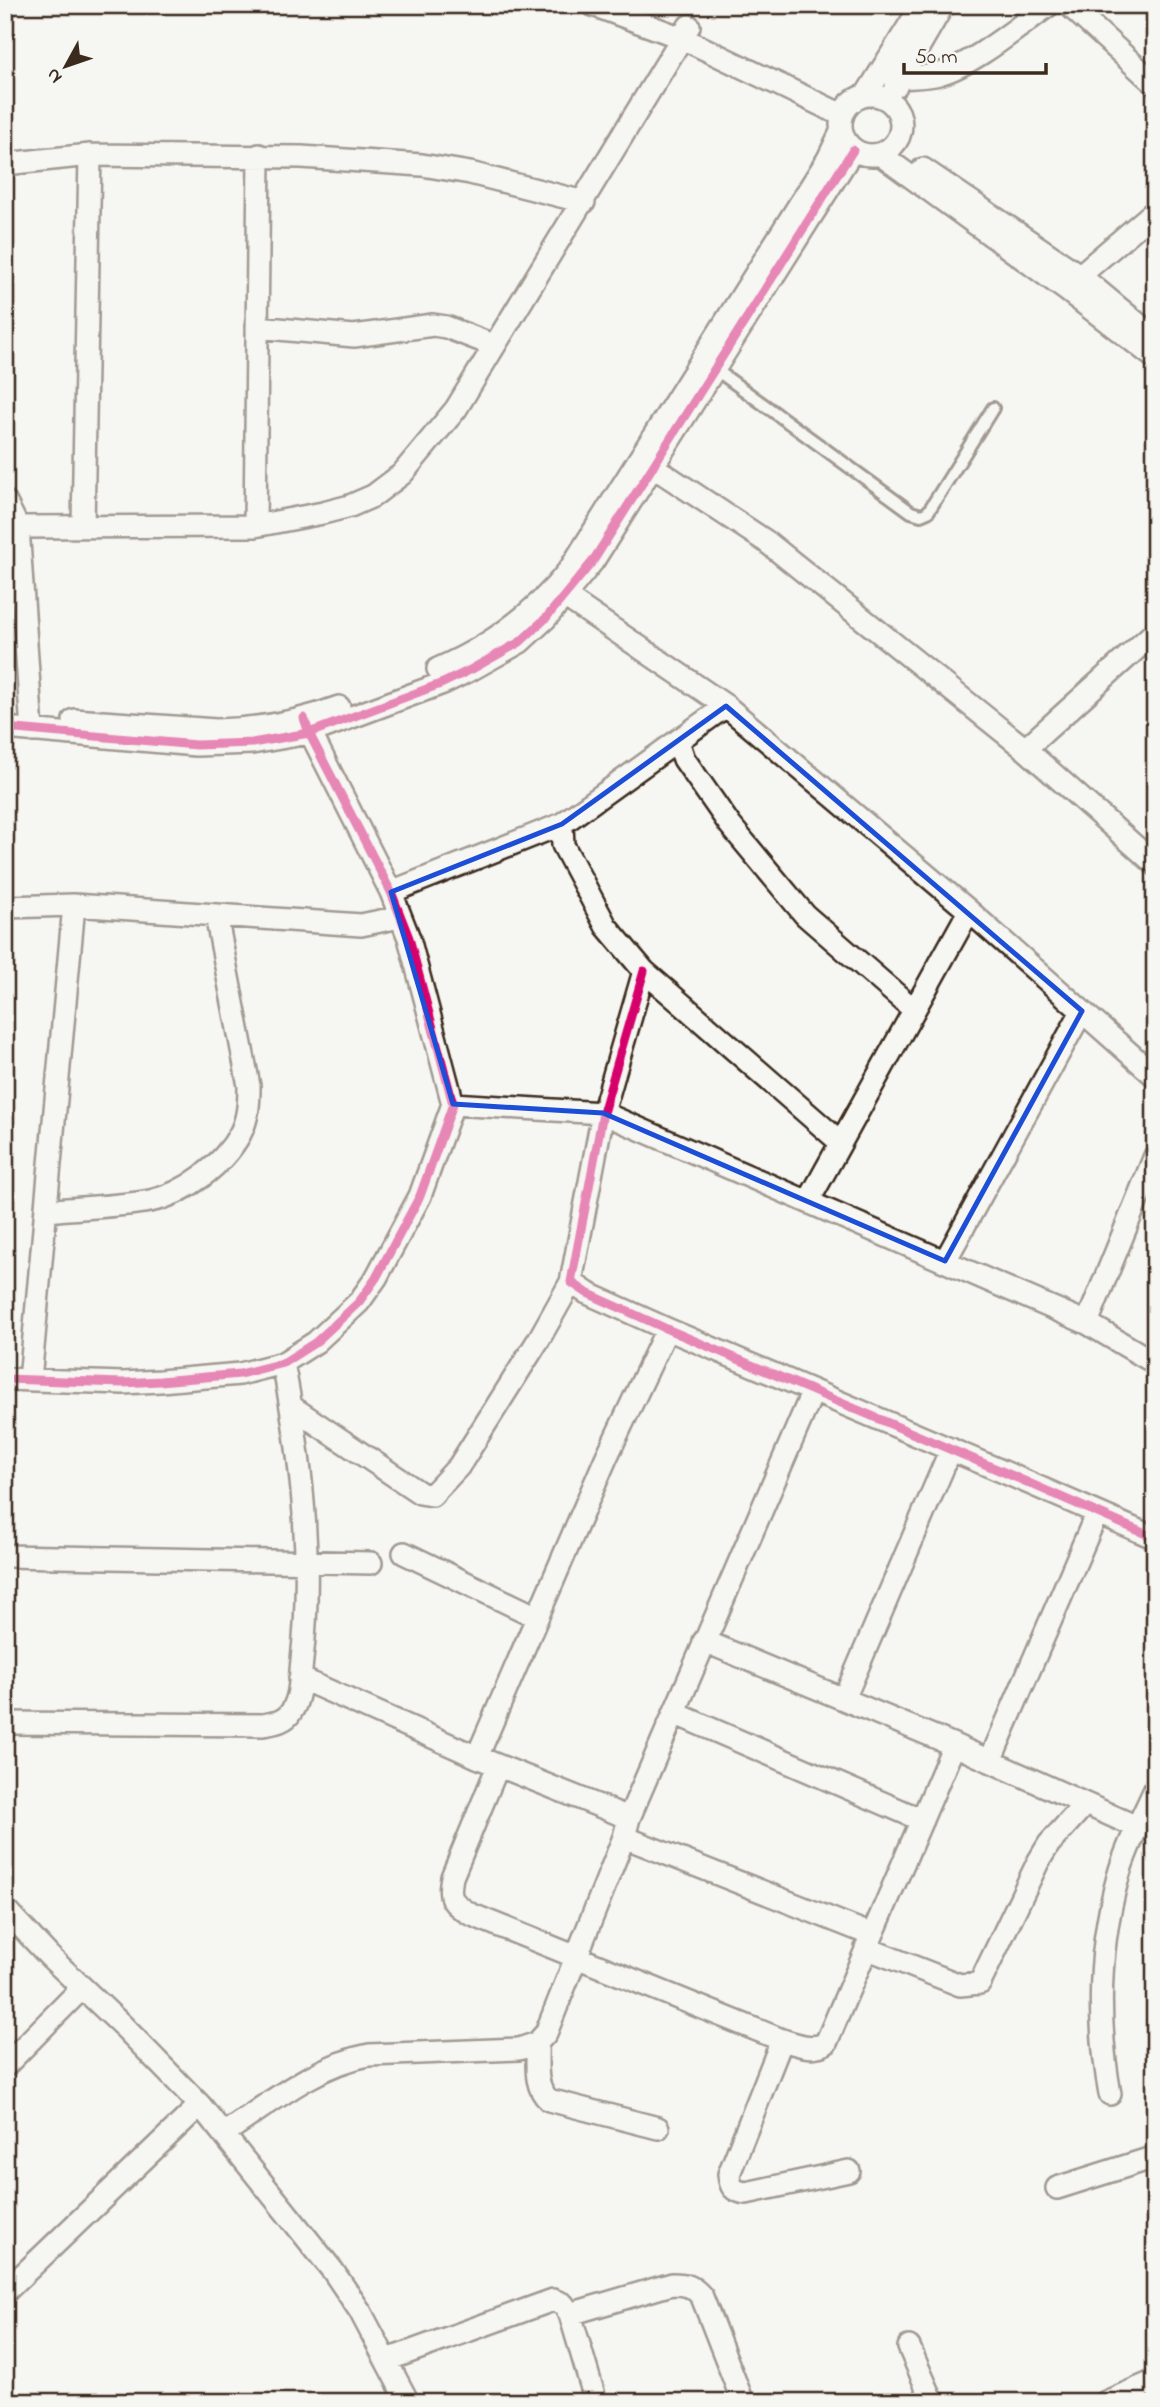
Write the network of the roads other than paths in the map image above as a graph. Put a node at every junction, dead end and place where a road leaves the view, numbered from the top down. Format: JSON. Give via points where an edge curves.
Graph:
{"nodes":[{"id":1,"x":593,"y":5,"type":"edge"},
{"id":2,"x":628,"y":5,"type":"edge"},
{"id":3,"x":922,"y":5,"type":"edge"},
{"id":4,"x":943,"y":5,"type":"edge"},
{"id":5,"x":1049,"y":5,"type":"edge"},
{"id":6,"x":1069,"y":5,"type":"edge"},
{"id":7,"x":685,"y":32,"type":"junction"},
{"id":8,"x":901,"y":78,"type":"junction"},
{"id":9,"x":1155,"y":84,"type":"edge"},
{"id":10,"x":888,"y":99,"type":"junction"},
{"id":11,"x":850,"y":120,"type":"junction"},
{"id":12,"x":887,"y":152,"type":"junction"},
{"id":13,"x":90,"y":155,"type":"junction"},
{"id":14,"x":259,"y":155,"type":"junction"},
{"id":15,"x":5,"y":164,"type":"edge"},
{"id":16,"x":584,"y":202,"type":"junction"},
{"id":17,"x":1155,"y":211,"type":"edge"},
{"id":18,"x":1072,"y":282,"type":"junction"},
{"id":19,"x":257,"y":327,"type":"junction"},
{"id":20,"x":1155,"y":338,"type":"edge"},
{"id":21,"x":494,"y":345,"type":"junction"},
{"id":22,"x":1155,"y":358,"type":"edge"},
{"id":23,"x":715,"y":369,"type":"junction"},
{"id":24,"x":993,"y":408,"type":"dead end"},
{"id":25,"x":647,"y":462,"type":"junction"},
{"id":26,"x":5,"y":501,"type":"edge"},
{"id":27,"x":83,"y":526,"type":"junction"},
{"id":28,"x":256,"y":526,"type":"junction"},
{"id":29,"x":18,"y":527,"type":"junction"},
{"id":30,"x":560,"y":593,"type":"junction"},
{"id":31,"x":1155,"y":632,"type":"edge"},
{"id":32,"x":726,"y":706,"type":"junction"},
{"id":33,"x":5,"y":714,"type":"edge"},
{"id":34,"x":32,"y":724,"type":"junction"},
{"id":35,"x":306,"y":726,"type":"junction"},
{"id":36,"x":5,"y":728,"type":"edge"},
{"id":37,"x":678,"y":741,"type":"junction"},
{"id":38,"x":1025,"y":749,"type":"junction"},
{"id":39,"x":562,"y":824,"type":"junction"},
{"id":40,"x":1153,"y":860,"type":"edge"},
{"id":41,"x":391,"y":892,"type":"junction"},
{"id":42,"x":74,"y":905,"type":"junction"},
{"id":43,"x":5,"y":907,"type":"edge"},
{"id":44,"x":969,"y":911,"type":"junction"},
{"id":45,"x":216,"y":915,"type":"junction"},
{"id":46,"x":400,"y":917,"type":"junction"},
{"id":47,"x":644,"y":971,"type":"junction"},
{"id":48,"x":913,"y":1009,"type":"junction"},
{"id":49,"x":1082,"y":1011,"type":"junction"},
{"id":50,"x":1155,"y":1076,"type":"edge"},
{"id":51,"x":453,"y":1104,"type":"junction"},
{"id":52,"x":603,"y":1113,"type":"junction"},
{"id":53,"x":841,"y":1142,"type":"junction"},
{"id":54,"x":1155,"y":1158,"type":"edge"},
{"id":55,"x":808,"y":1202,"type":"junction"},
{"id":56,"x":47,"y":1210,"type":"junction"},
{"id":57,"x":945,"y":1261,"type":"junction"},
{"id":58,"x":570,"y":1282,"type":"junction"},
{"id":59,"x":1087,"y":1323,"type":"junction"},
{"id":60,"x":667,"y":1329,"type":"junction"},
{"id":61,"x":283,"y":1363,"type":"junction"},
{"id":62,"x":1155,"y":1363,"type":"edge"},
{"id":63,"x":5,"y":1379,"type":"edge"},
{"id":64,"x":30,"y":1380,"type":"junction"},
{"id":65,"x":813,"y":1391,"type":"junction"},
{"id":66,"x":292,"y":1407,"type":"junction"},
{"id":67,"x":951,"y":1449,"type":"junction"},
{"id":68,"x":1097,"y":1513,"type":"junction"},
{"id":69,"x":1155,"y":1538,"type":"edge"},
{"id":70,"x":404,"y":1553,"type":"dead end"},
{"id":71,"x":5,"y":1556,"type":"edge"},
{"id":72,"x":308,"y":1563,"type":"junction"},
{"id":73,"x":370,"y":1563,"type":"dead end"},
{"id":74,"x":537,"y":1617,"type":"junction"},
{"id":75,"x":704,"y":1641,"type":"junction"},
{"id":76,"x":300,"y":1678,"type":"junction"},
{"id":77,"x":844,"y":1699,"type":"junction"},
{"id":78,"x":674,"y":1713,"type":"junction"},
{"id":79,"x":5,"y":1723,"type":"edge"},
{"id":80,"x":954,"y":1745,"type":"junction"},
{"id":81,"x":477,"y":1757,"type":"junction"},
{"id":82,"x":990,"y":1761,"type":"junction"},
{"id":83,"x":498,"y":1766,"type":"junction"},
{"id":84,"x":1155,"y":1789,"type":"edge"},
{"id":85,"x":1085,"y":1804,"type":"junction"},
{"id":86,"x":922,"y":1820,"type":"junction"},
{"id":87,"x":1137,"y":1827,"type":"junction"},
{"id":88,"x":627,"y":1828,"type":"junction"},
{"id":89,"x":6,"y":1911,"type":"edge"},
{"id":90,"x":869,"y":1942,"type":"junction"},
{"id":91,"x":575,"y":1958,"type":"junction"},
{"id":92,"x":82,"y":1988,"type":"junction"},
{"id":93,"x":782,"y":2040,"type":"junction"},
{"id":94,"x":537,"y":2043,"type":"junction"},
{"id":95,"x":5,"y":2066,"type":"edge"},
{"id":96,"x":1110,"y":2094,"type":"dead end"},
{"id":97,"x":200,"y":2105,"type":"junction"},
{"id":98,"x":658,"y":2128,"type":"dead end"},
{"id":99,"x":223,"y":2134,"type":"junction"},
{"id":100,"x":1155,"y":2157,"type":"edge"},
{"id":101,"x":849,"y":2171,"type":"dead end"},
{"id":102,"x":1057,"y":2188,"type":"dead end"},
{"id":103,"x":5,"y":2292,"type":"edge"},
{"id":104,"x":570,"y":2314,"type":"junction"},
{"id":105,"x":909,"y":2347,"type":"dead end"},
{"id":106,"x":387,"y":2360,"type":"junction"},
{"id":107,"x":1155,"y":2381,"type":"edge"},
{"id":108,"x":408,"y":2402,"type":"edge"},
{"id":109,"x":596,"y":2402,"type":"edge"},
{"id":110,"x":743,"y":2402,"type":"edge"},
{"id":111,"x":933,"y":2402,"type":"edge"},
{"id":112,"x":1106,"y":2402,"type":"edge"}],
"edges":[{"from":1,"to":7,"type":"street"},
{"from":2,"to":7,"type":"street"},
{"from":3,"to":11,"type":"street"},
{"from":4,"to":8,"type":"street"},
{"from":5,"to":8,"type":"street","via":[[950,69]]},
{"from":6,"to":9,"type":"street"},
{"from":7,"to":11,"type":"street"},
{"from":7,"to":16,"type":"street"},
{"from":8,"to":10,"type":"street"},
{"from":10,"to":11,"type":"street","via":[[876,95]]},
{"from":10,"to":12,"type":"street","via":[[896,107],[902,127]]},
{"from":11,"to":12,"type":"street","via":[[862,155]]},
{"from":11,"to":23,"type":"street"},
{"from":11,"to":25,"type":"street"},
{"from":12,"to":18,"type":"street"},
{"from":13,"to":14,"type":"street"},
{"from":13,"to":15,"type":"street"},
{"from":13,"to":27,"type":"street"},
{"from":14,"to":16,"type":"street","via":[[422,165]]},
{"from":14,"to":19,"type":"street"},
{"from":16,"to":21,"type":"street"},
{"from":17,"to":18,"type":"street"},
{"from":18,"to":20,"type":"street"},
{"from":18,"to":22,"type":"street"},
{"from":19,"to":21,"type":"street","via":[[354,336],[433,325]]},
{"from":19,"to":28,"type":"street"},
{"from":21,"to":28,"type":"street","via":[[456,409],[402,474],[373,496],[349,506]]},
{"from":23,"to":24,"type":"lane","via":[[921,515],[928,512]]},
{"from":23,"to":25,"type":"street"},
{"from":25,"to":30,"type":"street","via":[[593,561]]},
{"from":25,"to":38,"type":"street","via":[[767,542]]},
{"from":26,"to":29,"type":"street"},
{"from":27,"to":28,"type":"street"},
{"from":27,"to":29,"type":"street"},
{"from":29,"to":34,"type":"street"},
{"from":30,"to":32,"type":"street"},
{"from":30,"to":35,"type":"street","via":[[546,618],[520,642],[472,670]]},
{"from":31,"to":38,"type":"street"},
{"from":32,"to":37,"type":"street"},
{"from":32,"to":44,"type":"street"},
{"from":33,"to":34,"type":"street"},
{"from":34,"to":35,"type":"street","via":[[195,745],[252,743]]},
{"from":34,"to":36,"type":"street"},
{"from":35,"to":41,"type":"street"},
{"from":37,"to":39,"type":"street"},
{"from":37,"to":48,"type":"street","via":[[684,759],[730,825],[805,915]]},
{"from":38,"to":40,"type":"street"},
{"from":39,"to":41,"type":"street"},
{"from":39,"to":47,"type":"street","via":[[563,845],[606,926]]},
{"from":41,"to":46,"type":"street"},
{"from":42,"to":43,"type":"street"},
{"from":42,"to":45,"type":"street"},
{"from":42,"to":56,"type":"street"},
{"from":44,"to":48,"type":"street"},
{"from":44,"to":49,"type":"street"},
{"from":45,"to":46,"type":"street","via":[[361,925]]},
{"from":45,"to":56,"type":"street","via":[[249,1086],[249,1109],[240,1133],[224,1156],[179,1190],[152,1200]]},
{"from":46,"to":51,"type":"street"},
{"from":47,"to":52,"type":"street"},
{"from":47,"to":53,"type":"street"},
{"from":48,"to":53,"type":"street"},
{"from":49,"to":50,"type":"street"},
{"from":49,"to":57,"type":"street"},
{"from":51,"to":52,"type":"street"},
{"from":51,"to":61,"type":"street","via":[[420,1196],[376,1278],[336,1325]]},
{"from":52,"to":55,"type":"street"},
{"from":52,"to":58,"type":"street"},
{"from":53,"to":55,"type":"street"},
{"from":54,"to":59,"type":"street"},
{"from":55,"to":57,"type":"street"},
{"from":56,"to":64,"type":"street"},
{"from":57,"to":59,"type":"street"},
{"from":58,"to":60,"type":"street"},
{"from":58,"to":66,"type":"street","via":[[459,1466],[432,1495],[420,1493]]},
{"from":59,"to":62,"type":"street"},
{"from":60,"to":65,"type":"street"},
{"from":60,"to":74,"type":"street"},
{"from":61,"to":64,"type":"street","via":[[240,1374],[160,1381]]},
{"from":61,"to":66,"type":"street"},
{"from":63,"to":64,"type":"street"},
{"from":65,"to":67,"type":"street"},
{"from":65,"to":75,"type":"street"},
{"from":66,"to":72,"type":"street"},
{"from":67,"to":68,"type":"street"},
{"from":67,"to":77,"type":"street"},
{"from":68,"to":69,"type":"street"},
{"from":68,"to":82,"type":"street"},
{"from":70,"to":74,"type":"street"},
{"from":71,"to":72,"type":"street"},
{"from":72,"to":73,"type":"street"},
{"from":72,"to":76,"type":"street"},
{"from":74,"to":81,"type":"street"},
{"from":75,"to":77,"type":"street"},
{"from":75,"to":78,"type":"street"},
{"from":76,"to":79,"type":"street","via":[[291,1713],[264,1725]]},
{"from":76,"to":81,"type":"street"},
{"from":77,"to":80,"type":"street"},
{"from":78,"to":86,"type":"street"},
{"from":78,"to":88,"type":"street"},
{"from":80,"to":82,"type":"street"},
{"from":80,"to":86,"type":"street"},
{"from":81,"to":83,"type":"street"},
{"from":82,"to":85,"type":"street"},
{"from":83,"to":88,"type":"street"},
{"from":83,"to":91,"type":"street","via":[[449,1893],[455,1905],[470,1914]]},
{"from":84,"to":87,"type":"street"},
{"from":85,"to":87,"type":"street"},
{"from":85,"to":90,"type":"street","via":[[1038,1862],[980,1983],[960,1985]]},
{"from":86,"to":90,"type":"street"},
{"from":87,"to":96,"type":"street","via":[[1118,1876],[1100,1979],[1101,2043]]},
{"from":88,"to":90,"type":"street"},
{"from":88,"to":91,"type":"street"},
{"from":89,"to":92,"type":"street"},
{"from":90,"to":93,"type":"street","via":[[826,2043],[810,2048]]},
{"from":91,"to":93,"type":"street"},
{"from":91,"to":94,"type":"street","via":[[546,2033]]},
{"from":92,"to":95,"type":"street"},
{"from":92,"to":97,"type":"street"},
{"from":93,"to":101,"type":"street","via":[[729,2174],[730,2186],[746,2193]]},
{"from":94,"to":98,"type":"street","via":[[538,2084],[549,2100]]},
{"from":94,"to":99,"type":"street","via":[[519,2049],[347,2059]]},
{"from":97,"to":99,"type":"street"},
{"from":97,"to":103,"type":"street"},
{"from":99,"to":106,"type":"street","via":[[333,2272]]},
{"from":100,"to":102,"type":"street"},
{"from":104,"to":106,"type":"street","via":[[554,2301]]},
{"from":104,"to":109,"type":"street"},
{"from":104,"to":110,"type":"street","via":[[672,2284],[694,2287]]},
{"from":105,"to":111,"type":"street"},
{"from":106,"to":108,"type":"street"},
{"from":107,"to":112,"type":"street"}]}
